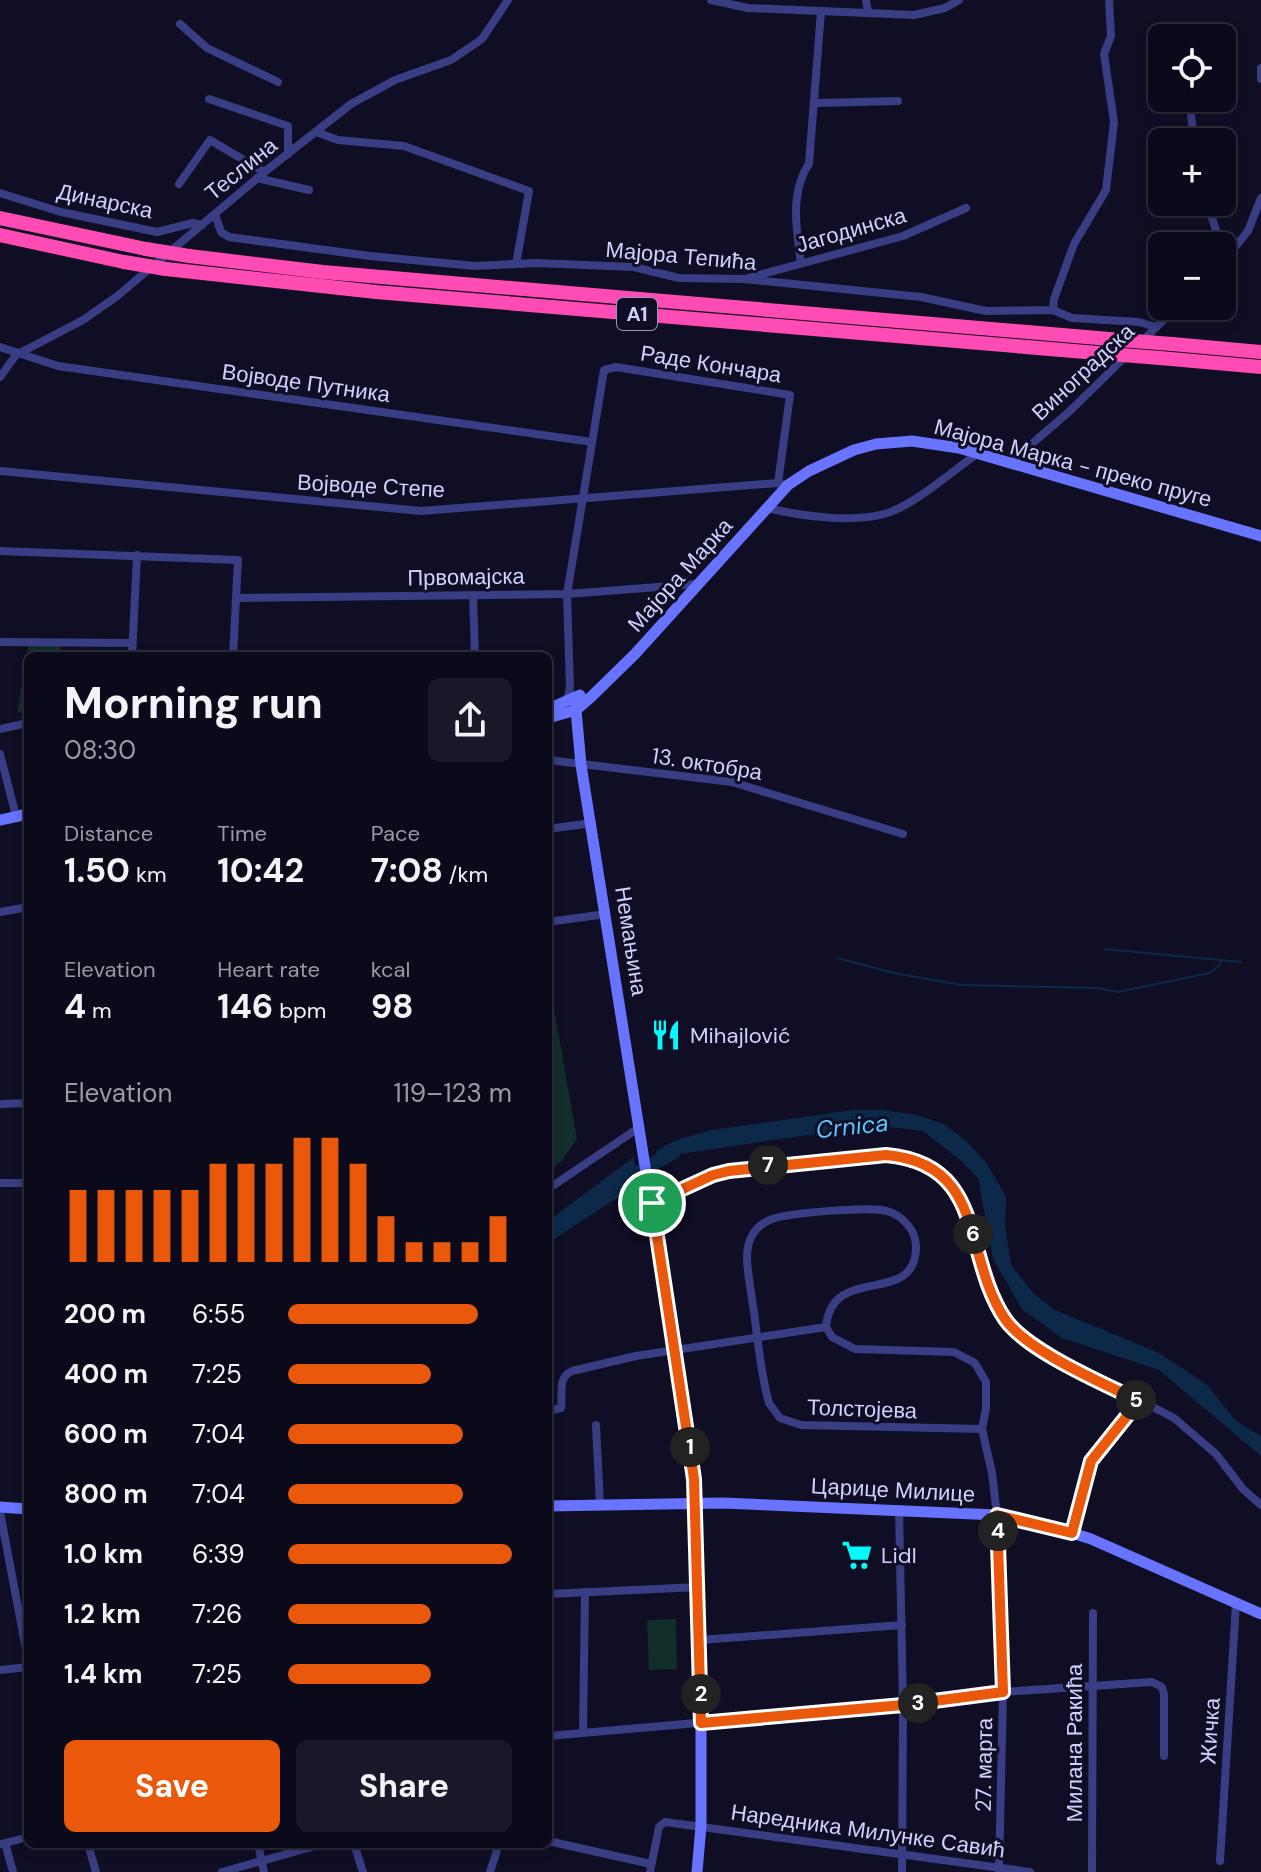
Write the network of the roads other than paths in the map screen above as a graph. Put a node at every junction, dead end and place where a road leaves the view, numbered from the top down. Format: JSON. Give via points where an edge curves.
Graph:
{"nodes":[{"id":1,"x":508,"y":0,"type":"edge"},
{"id":2,"x":711,"y":0,"type":"edge"},
{"id":3,"x":866,"y":0,"type":"edge"},
{"id":4,"x":959,"y":0,"type":"edge"},
{"id":5,"x":1109,"y":0,"type":"edge"},
{"id":6,"x":748,"y":4,"type":"edge"},
{"id":7,"x":821,"y":11,"type":"junction"},
{"id":8,"x":868,"y":12,"type":"junction"},
{"id":9,"x":180,"y":24,"type":"dead end"},
{"id":10,"x":1261,"y":68,"type":"edge"},
{"id":11,"x":1261,"y":79,"type":"edge"},
{"id":12,"x":278,"y":82,"type":"dead end"},
{"id":13,"x":209,"y":99,"type":"dead end"},
{"id":14,"x":898,"y":101,"type":"dead end"},
{"id":15,"x":816,"y":103,"type":"junction"},
{"id":16,"x":316,"y":132,"type":"junction"},
{"id":17,"x":288,"y":154,"type":"junction"},
{"id":18,"x":261,"y":175,"type":"junction"},
{"id":19,"x":179,"y":184,"type":"dead end"},
{"id":20,"x":309,"y":190,"type":"dead end"},
{"id":21,"x":0,"y":193,"type":"edge"},
{"id":22,"x":1261,"y":198,"type":"edge"},
{"id":23,"x":966,"y":208,"type":"dead end"},
{"id":24,"x":215,"y":214,"type":"junction"},
{"id":25,"x":0,"y":218,"type":"edge"},
{"id":26,"x":202,"y":225,"type":"junction"},
{"id":27,"x":0,"y":235,"type":"edge"},
{"id":28,"x":1236,"y":247,"type":"edge"},
{"id":29,"x":801,"y":263,"type":"junction"},
{"id":30,"x":516,"y":264,"type":"junction"},
{"id":31,"x":744,"y":279,"type":"junction"},
{"id":32,"x":1053,"y":310,"type":"junction"},
{"id":33,"x":1163,"y":320,"type":"edge"},
{"id":34,"x":1156,"y":327,"type":"junction"},
{"id":35,"x":0,"y":347,"type":"edge"},
{"id":36,"x":1261,"y":352,"type":"edge"},
{"id":37,"x":16,"y":355,"type":"junction"},
{"id":38,"x":1261,"y":367,"type":"edge"},
{"id":39,"x":0,"y":377,"type":"edge"},
{"id":40,"x":592,"y":442,"type":"junction"},
{"id":41,"x":978,"y":453,"type":"junction"},
{"id":42,"x":1011,"y":462,"type":"junction"},
{"id":43,"x":0,"y":471,"type":"edge"},
{"id":44,"x":783,"y":484,"type":"junction"},
{"id":45,"x":583,"y":500,"type":"junction"},
{"id":46,"x":767,"y":508,"type":"junction"},
{"id":47,"x":754,"y":522,"type":"joint"},
{"id":48,"x":1261,"y":536,"type":"edge"},
{"id":49,"x":0,"y":551,"type":"edge"},
{"id":50,"x":137,"y":555,"type":"junction"},
{"id":51,"x":697,"y":584,"type":"junction"},
{"id":52,"x":567,"y":594,"type":"junction"},
{"id":53,"x":473,"y":595,"type":"junction"},
{"id":54,"x":236,"y":598,"type":"junction"},
{"id":55,"x":0,"y":642,"type":"edge"},
{"id":56,"x":132,"y":643,"type":"junction"},
{"id":57,"x":132,"y":652,"type":"edge"},
{"id":58,"x":233,"y":652,"type":"edge"},
{"id":59,"x":475,"y":652,"type":"edge"},
{"id":60,"x":572,"y":706,"type":"junction"},
{"id":61,"x":552,"y":708,"type":"edge"},
{"id":62,"x":552,"y":716,"type":"edge"},
{"id":63,"x":24,"y":724,"type":"edge"},
{"id":64,"x":0,"y":729,"type":"edge"},
{"id":65,"x":0,"y":754,"type":"edge"},
{"id":66,"x":552,"y":761,"type":"edge"},
{"id":67,"x":581,"y":765,"type":"junction"},
{"id":68,"x":22,"y":815,"type":"edge"},
{"id":69,"x":0,"y":820,"type":"edge"},
{"id":70,"x":592,"y":823,"type":"junction"},
{"id":71,"x":552,"y":828,"type":"edge"},
{"id":72,"x":903,"y":834,"type":"dead end"},
{"id":73,"x":24,"y":908,"type":"edge"},
{"id":74,"x":0,"y":912,"type":"edge"},
{"id":75,"x":606,"y":914,"type":"junction"},
{"id":76,"x":552,"y":921,"type":"edge"},
{"id":77,"x":24,"y":1103,"type":"edge"},
{"id":78,"x":0,"y":1104,"type":"edge"},
{"id":79,"x":641,"y":1131,"type":"junction"},
{"id":80,"x":0,"y":1183,"type":"edge"},
{"id":81,"x":24,"y":1183,"type":"edge"},
{"id":82,"x":552,"y":1187,"type":"edge"},
{"id":83,"x":652,"y":1200,"type":"junction"},
{"id":84,"x":826,"y":1327,"type":"junction"},
{"id":85,"x":757,"y":1336,"type":"junction"},
{"id":86,"x":674,"y":1349,"type":"junction"},
{"id":87,"x":1139,"y":1401,"type":"junction"},
{"id":88,"x":552,"y":1410,"type":"edge"},
{"id":89,"x":596,"y":1425,"type":"dead end"},
{"id":90,"x":982,"y":1429,"type":"junction"},
{"id":91,"x":695,"y":1503,"type":"junction"},
{"id":92,"x":600,"y":1505,"type":"junction"},
{"id":93,"x":1261,"y":1505,"type":"edge"},
{"id":94,"x":552,"y":1506,"type":"edge"},
{"id":95,"x":24,"y":1509,"type":"edge"},
{"id":96,"x":899,"y":1509,"type":"junction"},
{"id":97,"x":0,"y":1510,"type":"edge"},
{"id":98,"x":997,"y":1515,"type":"junction"},
{"id":99,"x":1072,"y":1533,"type":"junction"},
{"id":100,"x":699,"y":1587,"type":"junction"},
{"id":101,"x":585,"y":1592,"type":"junction"},
{"id":102,"x":552,"y":1594,"type":"edge"},
{"id":103,"x":1236,"y":1603,"type":"junction"},
{"id":104,"x":1093,"y":1613,"type":"dead end"},
{"id":105,"x":1261,"y":1614,"type":"edge"},
{"id":106,"x":902,"y":1625,"type":"junction"},
{"id":107,"x":24,"y":1639,"type":"edge"},
{"id":108,"x":700,"y":1640,"type":"junction"},
{"id":109,"x":24,"y":1667,"type":"edge"},
{"id":110,"x":0,"y":1670,"type":"edge"},
{"id":111,"x":1091,"y":1687,"type":"junction"},
{"id":112,"x":1003,"y":1692,"type":"junction"},
{"id":113,"x":903,"y":1705,"type":"junction"},
{"id":114,"x":701,"y":1723,"type":"junction"},
{"id":115,"x":583,"y":1732,"type":"junction"},
{"id":116,"x":552,"y":1736,"type":"edge"},
{"id":117,"x":1164,"y":1756,"type":"dead end"},
{"id":118,"x":701,"y":1826,"type":"junction"},
{"id":119,"x":24,"y":1838,"type":"edge"},
{"id":120,"x":552,"y":1842,"type":"edge"},
{"id":121,"x":3,"y":1844,"type":"edge"},
{"id":122,"x":89,"y":1848,"type":"edge"},
{"id":123,"x":258,"y":1848,"type":"edge"},
{"id":124,"x":307,"y":1848,"type":"edge"},
{"id":125,"x":355,"y":1848,"type":"edge"},
{"id":126,"x":498,"y":1848,"type":"edge"},
{"id":127,"x":904,"y":1854,"type":"junction"},
{"id":128,"x":260,"y":1861,"type":"junction"},
{"id":129,"x":1220,"y":1861,"type":"dead end"},
{"id":130,"x":651,"y":1868,"type":"edge"},
{"id":131,"x":999,"y":1870,"type":"edge"},
{"id":132,"x":13,"y":1872,"type":"edge"},
{"id":133,"x":96,"y":1872,"type":"edge"},
{"id":134,"x":222,"y":1872,"type":"edge"},
{"id":135,"x":264,"y":1872,"type":"edge"},
{"id":136,"x":363,"y":1872,"type":"edge"},
{"id":137,"x":490,"y":1872,"type":"edge"},
{"id":138,"x":697,"y":1872,"type":"edge"},
{"id":139,"x":902,"y":1872,"type":"edge"},
{"id":140,"x":1030,"y":1872,"type":"edge"},
{"id":141,"x":1092,"y":1872,"type":"edge"}],
"edges":[{"from":1,"to":16,"type":"street","name":"Теслина","via":[[482,39],[451,60],[395,80],[351,104]]},
{"from":2,"to":6,"type":"street"},
{"from":3,"to":8,"type":"street"},
{"from":4,"to":8,"type":"street","via":[[914,15]]},
{"from":5,"to":32,"type":"street","via":[[1111,36],[1104,54],[1114,122],[1106,190],[1074,244]]},
{"from":6,"to":7,"type":"street"},
{"from":7,"to":8,"type":"street"},
{"from":7,"to":15,"type":"street"},
{"from":9,"to":12,"type":"street","via":[[207,48]]},
{"from":10,"to":11,"type":"street"},
{"from":13,"to":17,"type":"street","via":[[288,126]]},
{"from":14,"to":15,"type":"street"},
{"from":15,"to":29,"type":"street","via":[[809,164],[799,180],[795,227]]},
{"from":16,"to":17,"type":"street","name":"Теслина"},
{"from":16,"to":30,"type":"street","via":[[338,140],[404,146],[529,191]]},
{"from":17,"to":18,"type":"street","name":"Теслина"},
{"from":18,"to":19,"type":"street","via":[[210,140]]},
{"from":18,"to":20,"type":"street"},
{"from":18,"to":24,"type":"street","name":"Теслина"},
{"from":21,"to":26,"type":"street","name":"Динарска","via":[[157,232]]},
{"from":22,"to":28,"type":"street"},
{"from":23,"to":29,"type":"street","name":"Јагодинска","via":[[903,236]]},
{"from":24,"to":26,"type":"street","name":"Теслина"},
{"from":24,"to":30,"type":"street","name":"Мајора Тепића","via":[[221,232],[229,237],[475,266]]},
{"from":25,"to":36,"type":"highway","number":"A1","bridge":true,"via":[[146,249],[336,273]]},
{"from":26,"to":37,"type":"street","name":"Теслина","via":[[101,309]]},
{"from":27,"to":38,"type":"highway","number":"A1","bridge":true,"via":[[166,269],[376,292]]},
{"from":29,"to":31,"type":"street","name":"Јагодинска"},
{"from":30,"to":31,"type":"street","name":"Мајора Тепића","via":[[634,267],[679,278]]},
{"from":31,"to":32,"type":"street","name":"Мајора Тепића","via":[[921,297],[986,311]]},
{"from":32,"to":34,"type":"street","name":"Мајора Тепића","via":[[1072,318]]},
{"from":33,"to":34,"type":"street","name":"Виноградска"},
{"from":34,"to":42,"type":"street","name":"Виноградска"},
{"from":35,"to":37,"type":"street","name":"Војводе Путника"},
{"from":37,"to":39,"type":"street","name":"Теслина"},
{"from":37,"to":40,"type":"street","name":"Војводе Путника","via":[[58,366]]},
{"from":40,"to":44,"type":"street","name":"Раде Кончара","via":[[604,370],[609,367],[790,395]]},
{"from":40,"to":45,"type":"street"},
{"from":41,"to":42,"type":"street","name":"Мајора Марка - преко пруге"},
{"from":41,"to":44,"type":"street","name":"Мајора Марка - преко пруге","via":[[912,441],[876,444]]},
{"from":41,"to":46,"type":"street","via":[[882,514],[798,515]]},
{"from":42,"to":48,"type":"street","name":"Мајора Марка - преко пруге"},
{"from":43,"to":45,"type":"street","name":"Војводе Степе","via":[[421,511]]},
{"from":44,"to":45,"type":"street","name":"Војводе Степе"},
{"from":44,"to":46,"type":"street","name":"Мајора Марка - преко пруге"},
{"from":45,"to":52,"type":"street"},
{"from":46,"to":47,"type":"street","name":"Мајора Марка - преко пруге"},
{"from":47,"to":51,"type":"street","name":"Мајора Марка"},
{"from":49,"to":50,"type":"street"},
{"from":50,"to":54,"type":"street","via":[[238,560]]},
{"from":50,"to":56,"type":"street"},
{"from":51,"to":52,"type":"street","name":"Првомајска"},
{"from":51,"to":60,"type":"street","name":"Мајора Марка","via":[[635,654]]},
{"from":52,"to":53,"type":"street","name":"Првомајска"},
{"from":52,"to":60,"type":"street"},
{"from":53,"to":54,"type":"street","name":"Првомајска"},
{"from":53,"to":59,"type":"street"},
{"from":54,"to":58,"type":"street"},
{"from":55,"to":56,"type":"street"},
{"from":56,"to":57,"type":"street"},
{"from":60,"to":61,"type":"street","name":"Мајора Марка"},
{"from":60,"to":62,"type":"street","name":"Мајора Марка"},
{"from":60,"to":67,"type":"street","name":"Немањина"},
{"from":63,"to":64,"type":"street"},
{"from":65,"to":68,"type":"street"},
{"from":66,"to":67,"type":"street","name":"13. октобра"},
{"from":67,"to":70,"type":"street","name":"Немањина"},
{"from":67,"to":72,"type":"street","name":"13. октобра","via":[[732,782]]},
{"from":68,"to":69,"type":"street"},
{"from":70,"to":71,"type":"street"},
{"from":70,"to":75,"type":"street","name":"Немањина"},
{"from":73,"to":74,"type":"street"},
{"from":75,"to":76,"type":"street"},
{"from":75,"to":79,"type":"street","name":"Немањина"},
{"from":77,"to":78,"type":"street"},
{"from":79,"to":82,"type":"street"},
{"from":79,"to":83,"type":"street","name":"Немањина"},
{"from":80,"to":81,"type":"street"},
{"from":83,"to":86,"type":"street","name":"Немањина"},
{"from":83,"to":87,"type":"street","via":[[729,1171],[876,1155],[918,1161],[934,1169],[960,1196],[983,1275],[1006,1320],[1028,1342]]},
{"from":84,"to":85,"type":"street"},
{"from":84,"to":85,"type":"street","name":"Толстојева","via":[[833,1302],[843,1293],[882,1285],[908,1270],[915,1238],[896,1215],[868,1209],[788,1216],[762,1224],[753,1233],[747,1258]]},
{"from":84,"to":90,"type":"street","name":"27. марта","via":[[832,1337],[855,1349],[966,1356],[986,1382]]},
{"from":85,"to":86,"type":"street"},
{"from":85,"to":90,"type":"street","name":"Толстојева","via":[[769,1403],[789,1422]]},
{"from":86,"to":88,"type":"street","via":[[564,1375],[561,1408]]},
{"from":86,"to":91,"type":"street","name":"Немањина"},
{"from":87,"to":93,"type":"street","via":[[1174,1418],[1216,1454]]},
{"from":87,"to":99,"type":"street","via":[[1091,1461]]},
{"from":89,"to":92,"type":"street"},
{"from":90,"to":98,"type":"street","name":"27. марта"},
{"from":91,"to":92,"type":"street","name":"Царице Милице"},
{"from":91,"to":96,"type":"street","name":"Царице Милице"},
{"from":91,"to":100,"type":"street","name":"Немањина"},
{"from":92,"to":94,"type":"street","name":"Царице Милице"},
{"from":95,"to":97,"type":"street"},
{"from":96,"to":98,"type":"street","name":"Царице Милице"},
{"from":96,"to":106,"type":"street"},
{"from":97,"to":107,"type":"street"},
{"from":98,"to":99,"type":"street","name":"Царице Милице"},
{"from":98,"to":112,"type":"street","name":"27. марта"},
{"from":99,"to":103,"type":"street","name":"Царице Милице"},
{"from":100,"to":101,"type":"street"},
{"from":100,"to":108,"type":"street","name":"Немањина"},
{"from":101,"to":102,"type":"street"},
{"from":101,"to":115,"type":"street"},
{"from":103,"to":105,"type":"street","name":"Царице Милице"},
{"from":103,"to":129,"type":"street","name":"Жичка"},
{"from":104,"to":111,"type":"street","name":"Милана Ракића"},
{"from":106,"to":108,"type":"street"},
{"from":106,"to":113,"type":"street"},
{"from":108,"to":114,"type":"street","name":"Немањина"},
{"from":109,"to":110,"type":"street"},
{"from":111,"to":112,"type":"street"},
{"from":111,"to":117,"type":"street","via":[[1152,1682],[1162,1687]]},
{"from":111,"to":141,"type":"street","name":"Милана Ракића"},
{"from":112,"to":113,"type":"street"},
{"from":112,"to":131,"type":"street","name":"27. марта"},
{"from":113,"to":114,"type":"street"},
{"from":113,"to":127,"type":"street"},
{"from":114,"to":115,"type":"street"},
{"from":114,"to":118,"type":"street","name":"Немањина"},
{"from":115,"to":116,"type":"street"},
{"from":118,"to":127,"type":"street","name":"Наредника Милунке Савић"},
{"from":118,"to":130,"type":"street","name":"Наредника Милунке Савић","via":[[665,1822],[659,1827]]},
{"from":118,"to":138,"type":"street","name":"Немањина"},
{"from":119,"to":121,"type":"street"},
{"from":120,"to":130,"type":"street"},
{"from":121,"to":132,"type":"street"},
{"from":122,"to":133,"type":"street"},
{"from":123,"to":128,"type":"street"},
{"from":124,"to":128,"type":"street"},
{"from":125,"to":136,"type":"street"},
{"from":126,"to":137,"type":"street"},
{"from":127,"to":131,"type":"street","name":"Наредника Милунке Савић"},
{"from":127,"to":139,"type":"street"},
{"from":128,"to":134,"type":"street"},
{"from":128,"to":135,"type":"street"},
{"from":131,"to":140,"type":"street","name":"Наредника Милунке Савић"}]}
